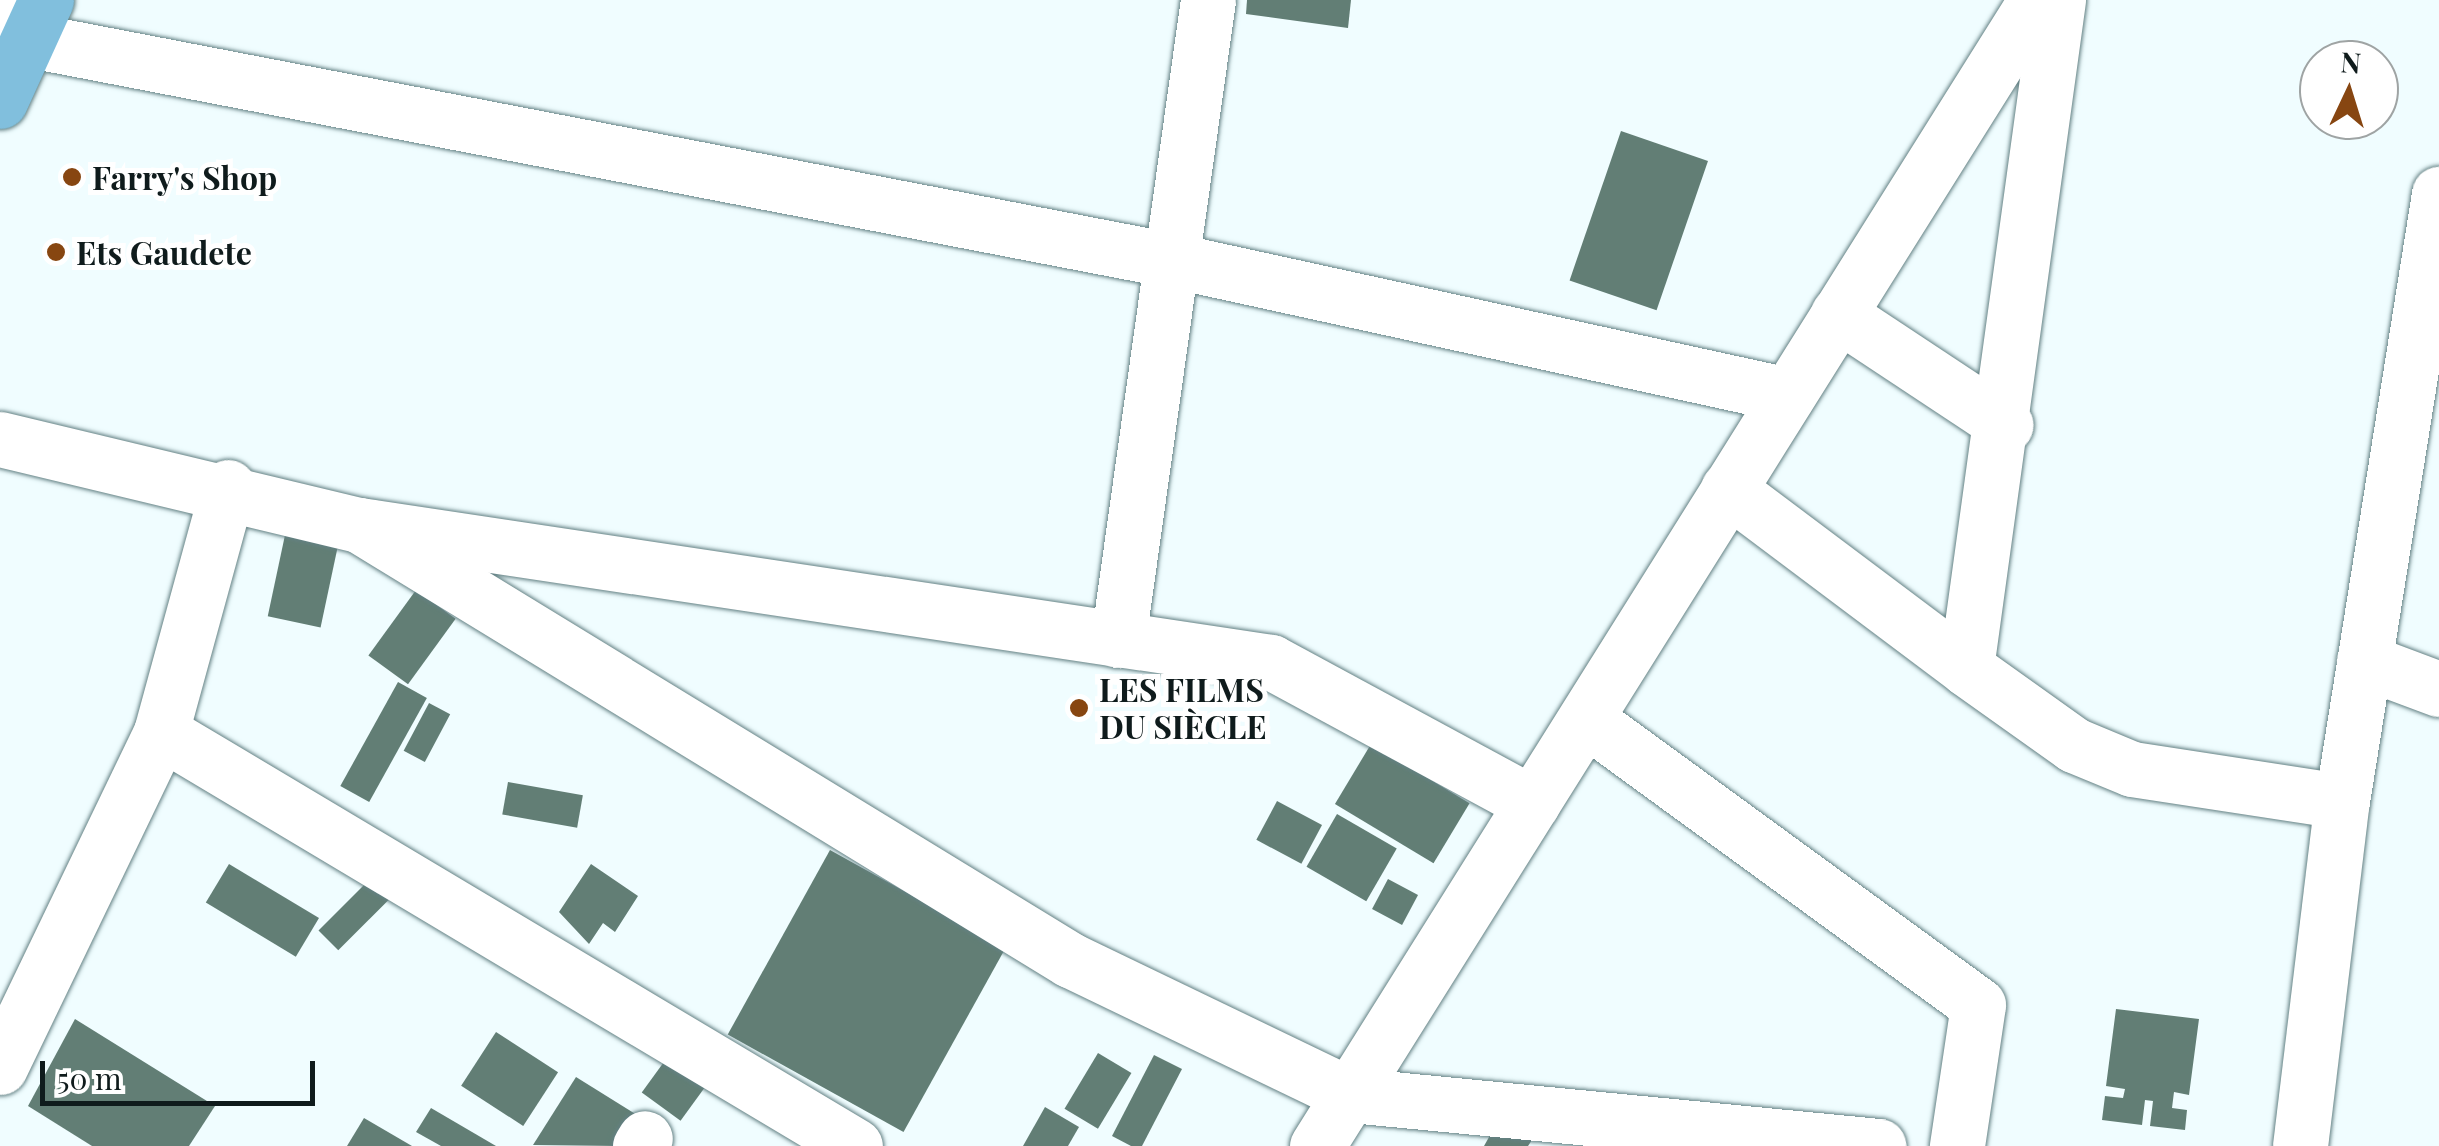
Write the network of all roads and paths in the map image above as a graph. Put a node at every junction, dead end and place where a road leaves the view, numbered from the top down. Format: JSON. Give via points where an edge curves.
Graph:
{"nodes":[{"id":1,"x":1208,"y":0,"type":"edge"},
{"id":2,"x":2036,"y":0,"type":"edge"},
{"id":3,"x":2058,"y":0,"type":"edge"},
{"id":4,"x":24,"y":20,"type":"edge"},
{"id":5,"x":0,"y":101,"type":"edge"},
{"id":6,"x":2439,"y":194,"type":"edge"},
{"id":7,"x":1176,"y":261,"type":"junction"},
{"id":8,"x":1838,"y":314,"type":"junction"},
{"id":9,"x":1788,"y":395,"type":"junction"},
{"id":10,"x":2006,"y":425,"type":"junction"},
{"id":11,"x":0,"y":439,"type":"edge"},
{"id":12,"x":228,"y":487,"type":"junction"},
{"id":13,"x":1728,"y":489,"type":"junction"},
{"id":14,"x":359,"y":526,"type":"junction"},
{"id":15,"x":1118,"y":640,"type":"junction"},
{"id":16,"x":2364,"y":661,"type":"junction"},
{"id":17,"x":1966,"y":668,"type":"junction"},
{"id":18,"x":2439,"y":689,"type":"edge"},
{"id":19,"x":1590,"y":722,"type":"junction"},
{"id":20,"x":160,"y":732,"type":"junction"},
{"id":21,"x":2342,"y":800,"type":"junction"},
{"id":22,"x":1532,"y":803,"type":"junction"},
{"id":23,"x":0,"y":1066,"type":"edge"},
{"id":24,"x":1350,"y":1095,"type":"junction"},
{"id":25,"x":855,"y":1146,"type":"edge"},
{"id":26,"x":1317,"y":1146,"type":"edge"},
{"id":27,"x":1880,"y":1146,"type":"edge"},
{"id":28,"x":1956,"y":1146,"type":"edge"},
{"id":29,"x":2300,"y":1146,"type":"edge"}],
"edges":[{"from":1,"to":7,"type":"street"},
{"from":2,"to":8,"type":"street"},
{"from":3,"to":10,"type":"street"},
{"from":4,"to":5,"type":"main road"},
{"from":4,"to":7,"type":"street"},
{"from":6,"to":16,"type":"street"},
{"from":7,"to":9,"type":"street"},
{"from":7,"to":15,"type":"street"},
{"from":8,"to":9,"type":"street"},
{"from":8,"to":10,"type":"street"},
{"from":9,"to":13,"type":"street"},
{"from":10,"to":17,"type":"street"},
{"from":11,"to":12,"type":"street"},
{"from":12,"to":14,"type":"street"},
{"from":12,"to":20,"type":"street"},
{"from":13,"to":17,"type":"street"},
{"from":13,"to":19,"type":"street"},
{"from":14,"to":15,"type":"street"},
{"from":14,"to":24,"type":"street","via":[[1070,960]]},
{"from":15,"to":22,"type":"street","via":[[1271,662]]},
{"from":16,"to":18,"type":"street"},
{"from":16,"to":21,"type":"street"},
{"from":17,"to":21,"type":"street","via":[[2074,745],[2132,770]]},
{"from":19,"to":22,"type":"street"},
{"from":19,"to":28,"type":"street","via":[[1978,1005]]},
{"from":20,"to":23,"type":"street"},
{"from":20,"to":25,"type":"street"},
{"from":21,"to":29,"type":"street"},
{"from":22,"to":24,"type":"street"},
{"from":24,"to":26,"type":"street"},
{"from":24,"to":27,"type":"street"}]}
